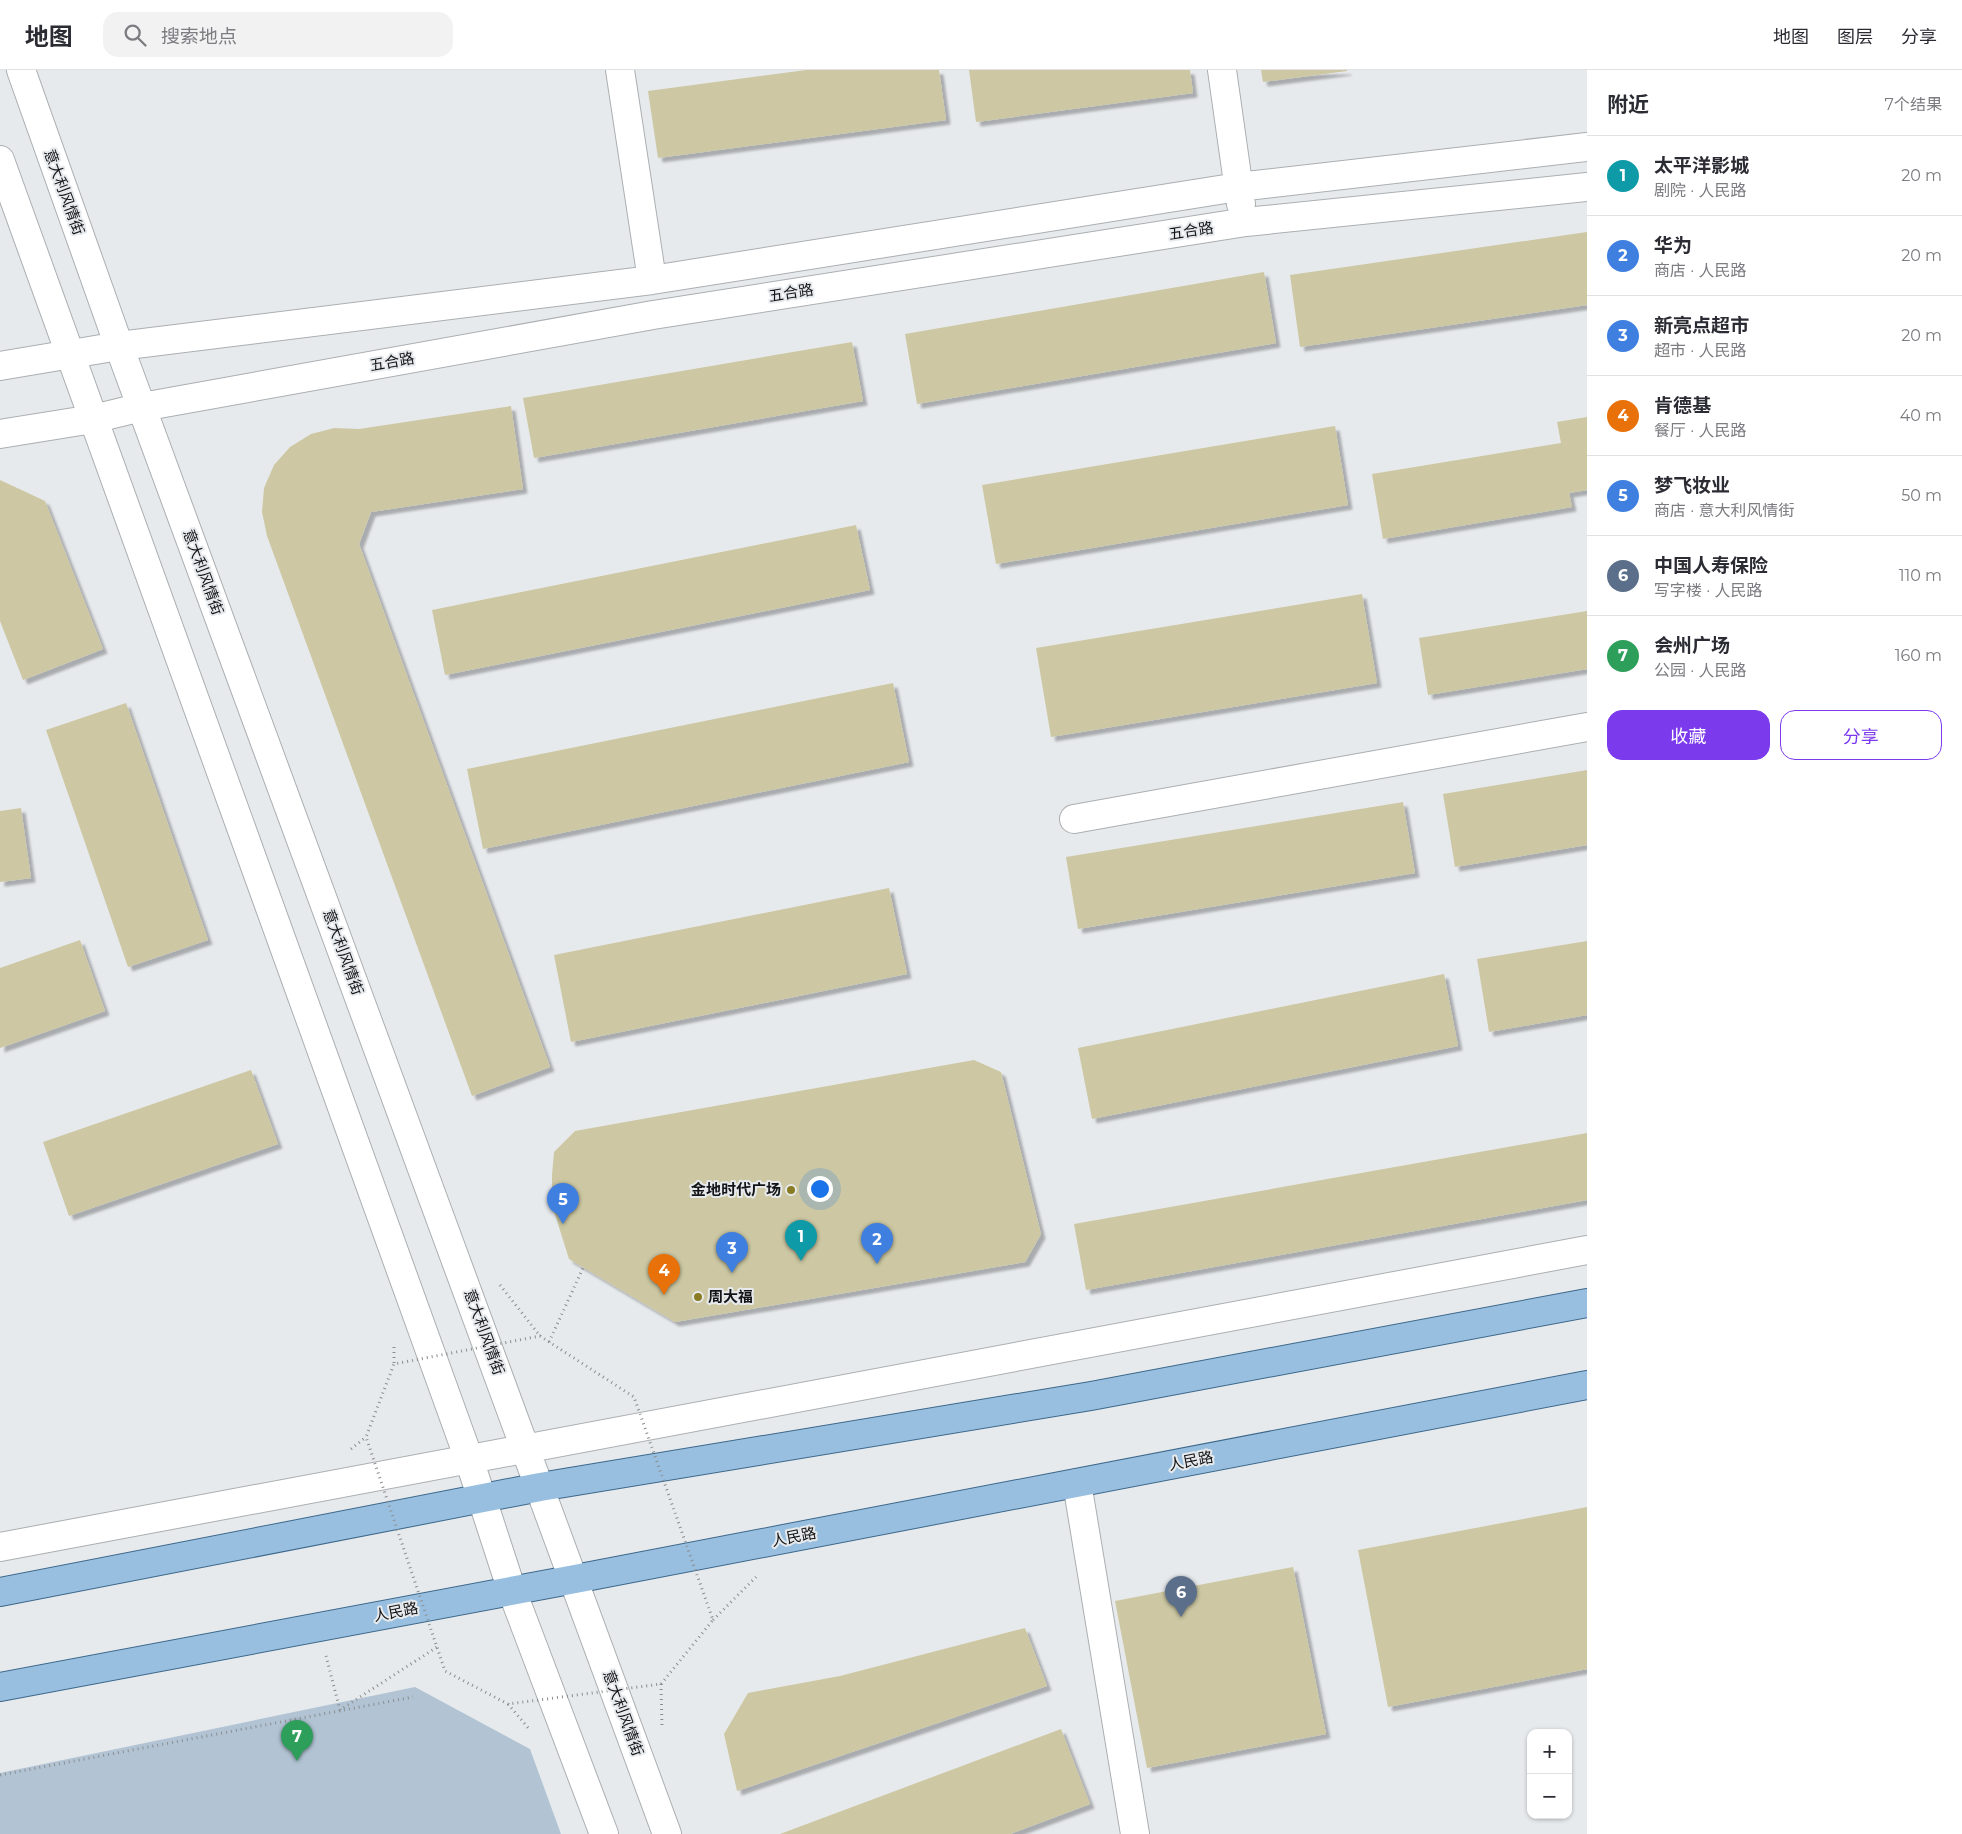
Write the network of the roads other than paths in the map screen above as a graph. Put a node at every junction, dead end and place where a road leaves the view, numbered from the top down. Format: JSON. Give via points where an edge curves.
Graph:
{"nodes":[{"id":1,"x":21,"y":70,"type":"edge"},
{"id":2,"x":620,"y":70,"type":"edge"},
{"id":3,"x":1222,"y":70,"type":"edge"},
{"id":4,"x":1587,"y":147,"type":"edge"},
{"id":5,"x":0,"y":160,"type":"edge"},
{"id":6,"x":1587,"y":186,"type":"edge"},
{"id":7,"x":1238,"y":187,"type":"junction"},
{"id":8,"x":1246,"y":222,"type":"junction"},
{"id":9,"x":652,"y":280,"type":"junction"},
{"id":10,"x":119,"y":346,"type":"junction"},
{"id":11,"x":69,"y":355,"type":"junction"},
{"id":12,"x":0,"y":366,"type":"edge"},
{"id":13,"x":142,"y":407,"type":"junction"},
{"id":14,"x":93,"y":420,"type":"junction"},
{"id":15,"x":0,"y":434,"type":"edge"},
{"id":16,"x":1587,"y":727,"type":"edge"},
{"id":17,"x":1074,"y":819,"type":"dead end"},
{"id":18,"x":1587,"y":1250,"type":"edge"},
{"id":19,"x":1587,"y":1303,"type":"edge"},
{"id":20,"x":1587,"y":1385,"type":"edge"},
{"id":21,"x":526,"y":1448,"type":"junction"},
{"id":22,"x":469,"y":1459,"type":"junction"},
{"id":23,"x":1077,"y":1483,"type":"junction"},
{"id":24,"x":540,"y":1487,"type":"junction"},
{"id":25,"x":483,"y":1498,"type":"junction"},
{"id":26,"x":0,"y":1547,"type":"edge"},
{"id":27,"x":575,"y":1579,"type":"junction"},
{"id":28,"x":512,"y":1591,"type":"junction"},
{"id":29,"x":0,"y":1592,"type":"edge"},
{"id":30,"x":0,"y":1687,"type":"edge"},
{"id":31,"x":604,"y":1834,"type":"edge"},
{"id":32,"x":667,"y":1834,"type":"edge"},
{"id":33,"x":1135,"y":1834,"type":"edge"}],
"edges":[{"from":1,"to":10,"type":"street","name":"意大利风情街"},
{"from":2,"to":9,"type":"street"},
{"from":3,"to":7,"type":"street"},
{"from":4,"to":7,"type":"street"},
{"from":5,"to":11,"type":"street"},
{"from":6,"to":8,"type":"street","name":"五合路"},
{"from":7,"to":8,"type":"street"},
{"from":7,"to":9,"type":"street"},
{"from":8,"to":13,"type":"street","name":"五合路","via":[[654,315]]},
{"from":9,"to":10,"type":"street"},
{"from":10,"to":11,"type":"street"},
{"from":10,"to":13,"type":"street","name":"意大利风情街"},
{"from":11,"to":12,"type":"street"},
{"from":11,"to":14,"type":"street"},
{"from":13,"to":14,"type":"street","name":"五合路"},
{"from":13,"to":21,"type":"street","name":"意大利风情街"},
{"from":14,"to":15,"type":"street","name":"五合路"},
{"from":14,"to":22,"type":"street"},
{"from":16,"to":17,"type":"street"},
{"from":18,"to":21,"type":"street"},
{"from":19,"to":24,"type":"main road","via":[[1091,1396]]},
{"from":20,"to":23,"type":"main road","name":"人民路"},
{"from":21,"to":22,"type":"street"},
{"from":21,"to":24,"type":"street","name":"意大利风情街"},
{"from":22,"to":25,"type":"street"},
{"from":22,"to":26,"type":"street"},
{"from":23,"to":27,"type":"main road","name":"人民路"},
{"from":23,"to":33,"type":"street"},
{"from":24,"to":25,"type":"main road"},
{"from":24,"to":27,"type":"street","name":"意大利风情街"},
{"from":25,"to":28,"type":"street"},
{"from":25,"to":29,"type":"main road"},
{"from":27,"to":28,"type":"main road","name":"人民路"},
{"from":27,"to":32,"type":"street","name":"意大利风情街"},
{"from":28,"to":30,"type":"main road","name":"人民路"},
{"from":28,"to":31,"type":"street"}]}
